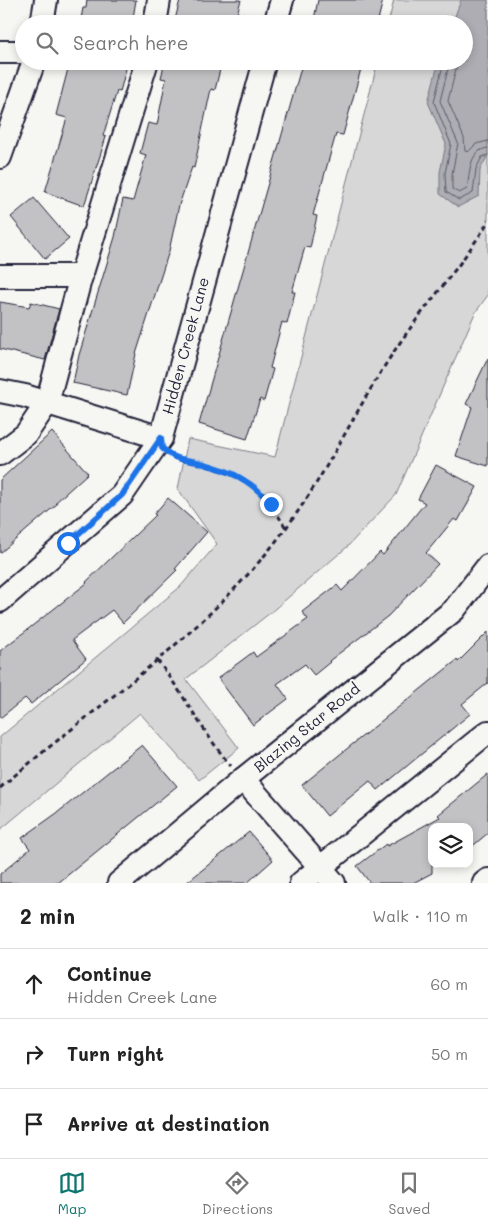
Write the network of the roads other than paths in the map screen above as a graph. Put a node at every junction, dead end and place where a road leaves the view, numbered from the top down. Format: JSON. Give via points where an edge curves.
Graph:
{"nodes":[{"id":1,"x":46,"y":0,"type":"edge"},
{"id":2,"x":159,"y":0,"type":"edge"},
{"id":3,"x":282,"y":0,"type":"edge"},
{"id":4,"x":44,"y":15,"type":"edge"},
{"id":5,"x":156,"y":15,"type":"edge"},
{"id":6,"x":278,"y":15,"type":"edge"},
{"id":7,"x":0,"y":52,"type":"edge"},
{"id":8,"x":15,"y":52,"type":"edge"},
{"id":9,"x":31,"y":70,"type":"edge"},
{"id":10,"x":144,"y":70,"type":"edge"},
{"id":11,"x":263,"y":70,"type":"edge"},
{"id":12,"x":0,"y":157,"type":"edge"},
{"id":13,"x":0,"y":276,"type":"edge"},
{"id":14,"x":81,"y":276,"type":"junction"},
{"id":15,"x":0,"y":391,"type":"edge"},
{"id":16,"x":48,"y":403,"type":"junction"},
{"id":17,"x":161,"y":438,"type":"junction"},
{"id":18,"x":0,"y":454,"type":"edge"},
{"id":19,"x":488,"y":566,"type":"edge"},
{"id":20,"x":0,"y":600,"type":"edge"},
{"id":21,"x":488,"y":732,"type":"edge"},
{"id":22,"x":243,"y":779,"type":"junction"},
{"id":23,"x":327,"y":875,"type":"edge"},
{"id":24,"x":488,"y":880,"type":"edge"},
{"id":25,"x":119,"y":883,"type":"edge"},
{"id":26,"x":301,"y":883,"type":"edge"},
{"id":27,"x":484,"y":883,"type":"edge"}],
"edges":[{"from":1,"to":4,"type":"street"},
{"from":2,"to":5,"type":"street"},
{"from":3,"to":6,"type":"street"},
{"from":7,"to":8,"type":"street"},
{"from":9,"to":12,"type":"street"},
{"from":10,"to":14,"type":"street"},
{"from":11,"to":17,"type":"street","name":"Hidden Creek Lane"},
{"from":13,"to":14,"type":"street"},
{"from":14,"to":16,"type":"street"},
{"from":15,"to":16,"type":"street"},
{"from":16,"to":17,"type":"street"},
{"from":16,"to":18,"type":"street","via":[[26,434]]},
{"from":17,"to":20,"type":"street","name":"Hidden Creek Lane","via":[[122,495]]},
{"from":19,"to":22,"type":"street","name":"Blazing Star Road","via":[[454,610]]},
{"from":21,"to":23,"type":"street"},
{"from":22,"to":23,"type":"street"},
{"from":22,"to":25,"type":"street","name":"Blazing Star Road"},
{"from":23,"to":26,"type":"street"},
{"from":24,"to":27,"type":"street"}]}
